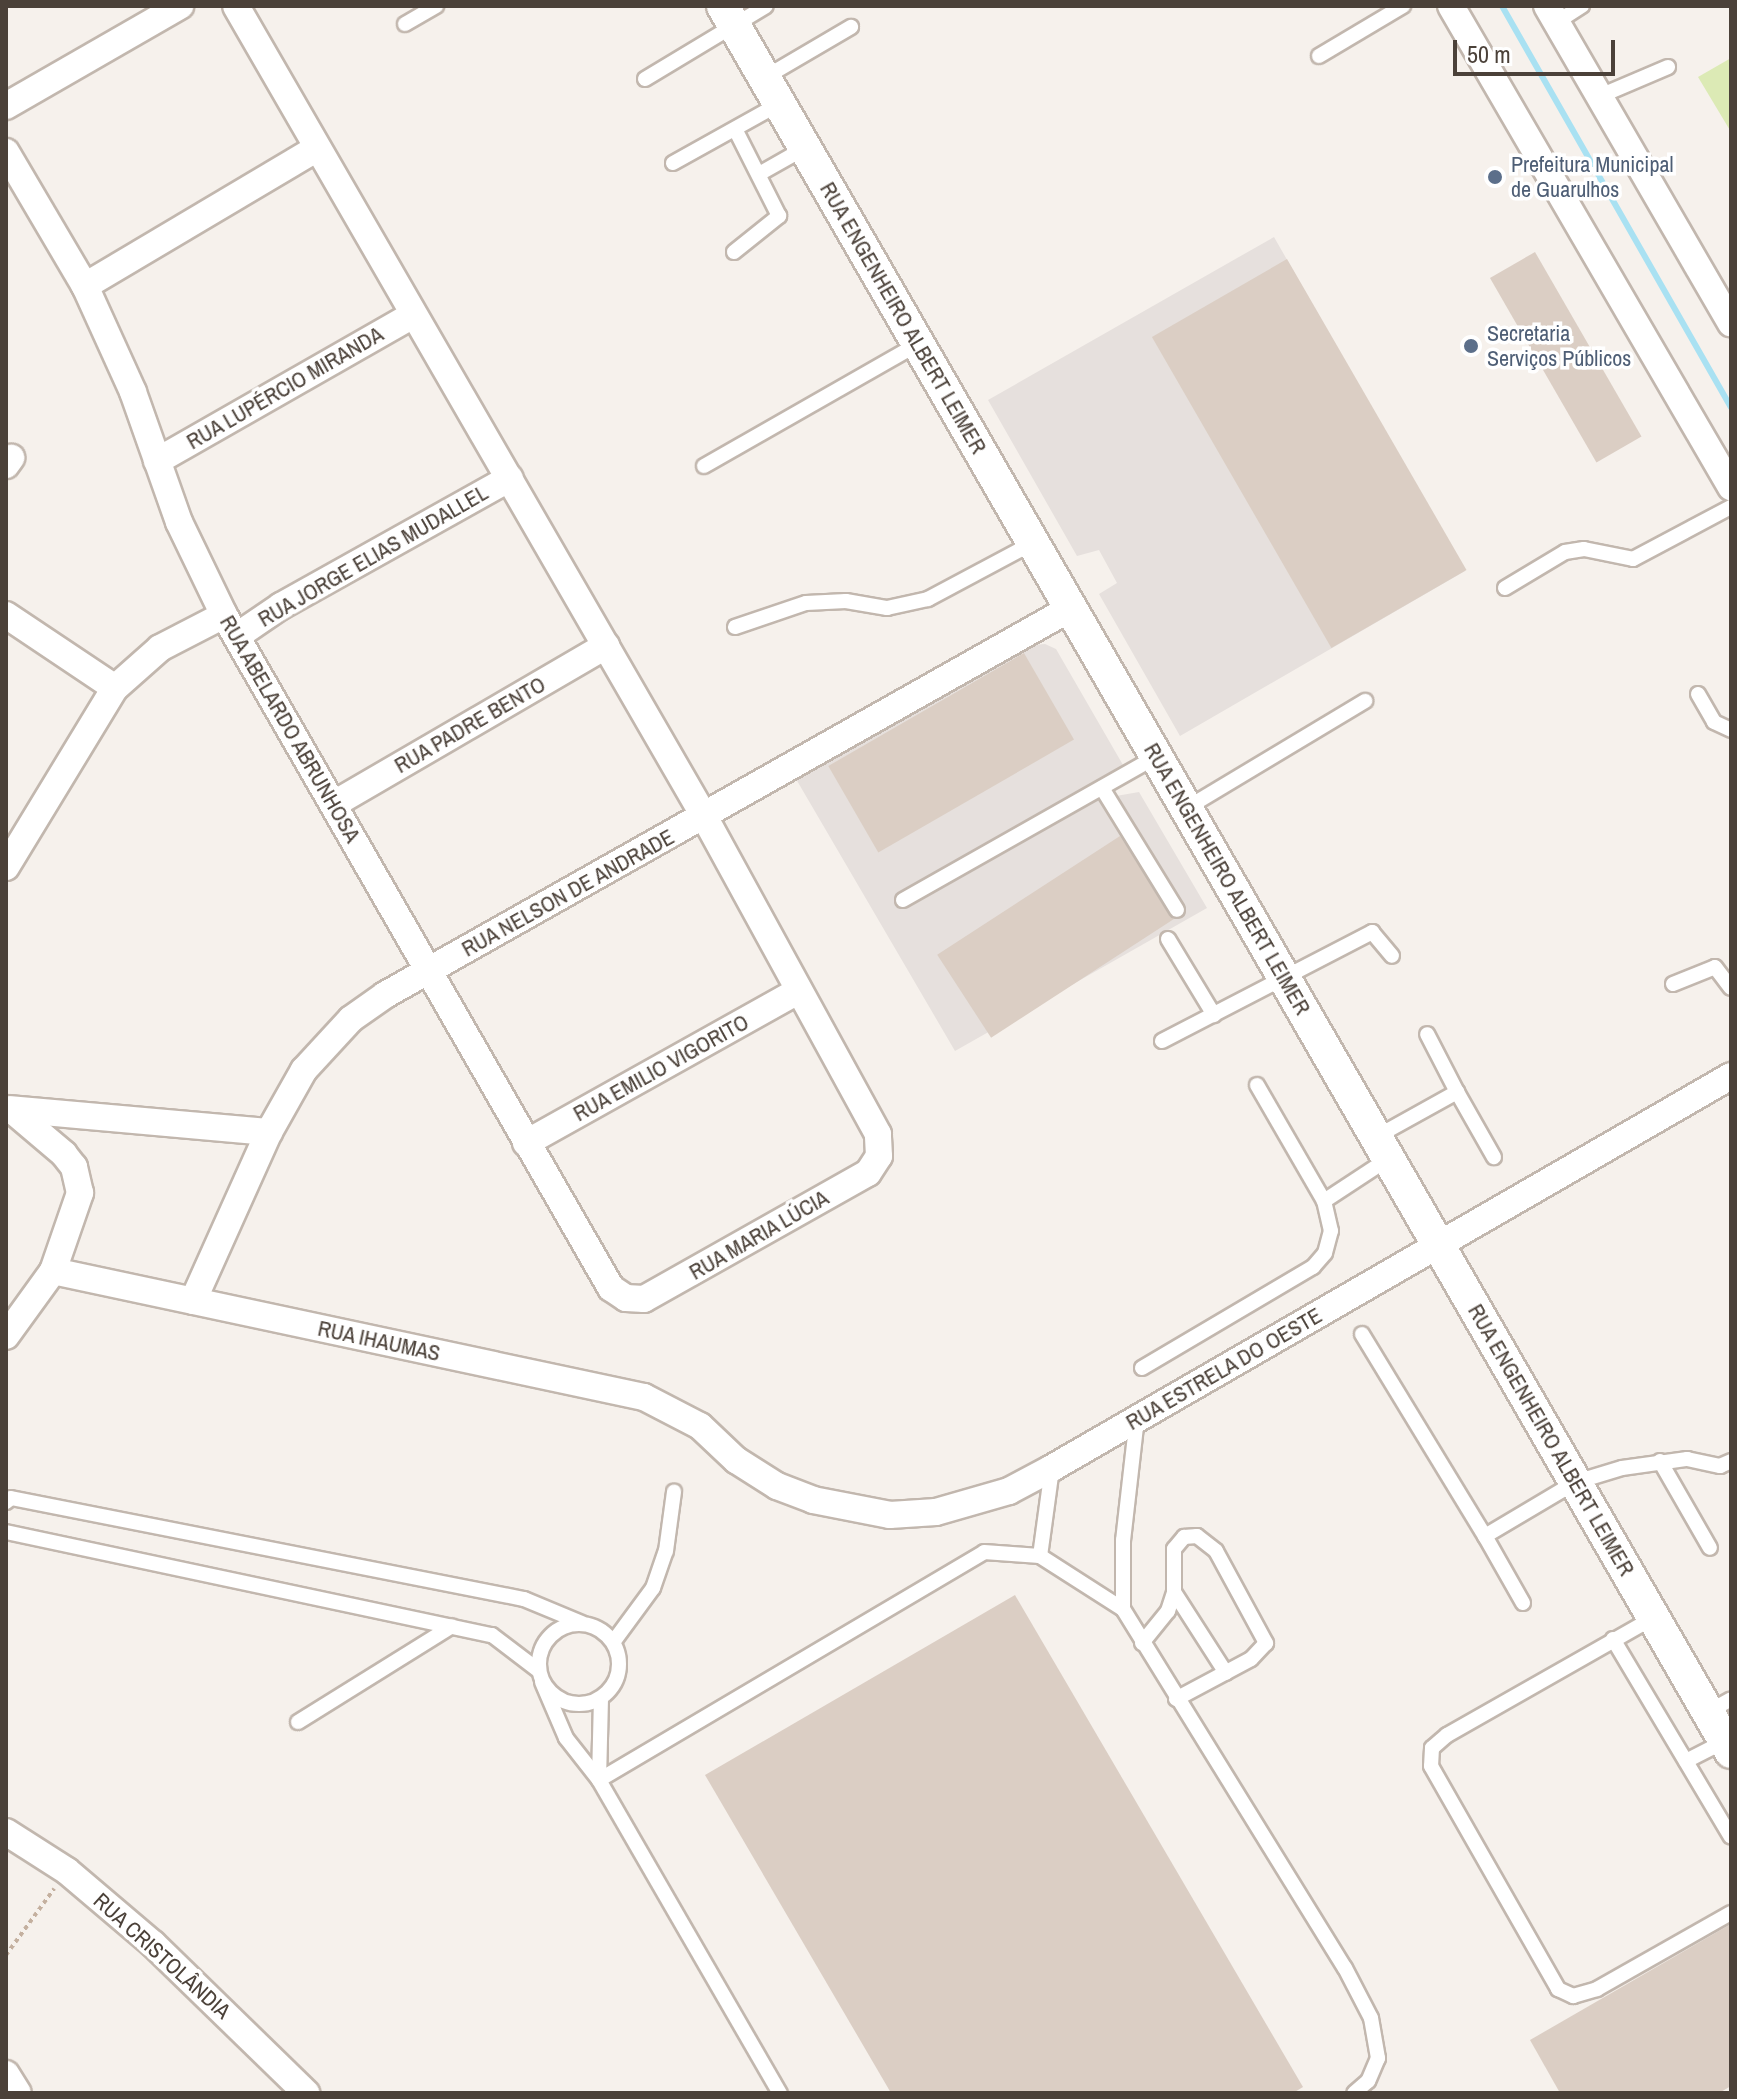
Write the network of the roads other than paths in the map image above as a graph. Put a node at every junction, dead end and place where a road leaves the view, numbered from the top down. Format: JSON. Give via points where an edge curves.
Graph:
{"nodes":[{"id":1,"x":180,"y":6,"type":"edge"},
{"id":2,"x":236,"y":6,"type":"edge"},
{"id":3,"x":436,"y":6,"type":"edge"},
{"id":4,"x":766,"y":6,"type":"edge"},
{"id":5,"x":1403,"y":6,"type":"edge"},
{"id":6,"x":1451,"y":6,"type":"edge"},
{"id":7,"x":1582,"y":6,"type":"edge"},
{"id":8,"x":1552,"y":14,"type":"edge"},
{"id":9,"x":729,"y":16,"type":"edge"},
{"id":10,"x":405,"y":24,"type":"dead end"},
{"id":11,"x":851,"y":27,"type":"dead end"},
{"id":12,"x":1319,"y":56,"type":"dead end"},
{"id":13,"x":1668,"y":67,"type":"dead end"},
{"id":14,"x":645,"y":79,"type":"dead end"},
{"id":15,"x":772,"y":91,"type":"junction"},
{"id":16,"x":1600,"y":96,"type":"junction"},
{"id":17,"x":6,"y":106,"type":"edge"},
{"id":18,"x":735,"y":129,"type":"junction"},
{"id":19,"x":317,"y":148,"type":"junction"},
{"id":20,"x":805,"y":148,"type":"junction"},
{"id":21,"x":6,"y":152,"type":"edge"},
{"id":22,"x":673,"y":163,"type":"dead end"},
{"id":23,"x":759,"y":174,"type":"junction"},
{"id":24,"x":734,"y":252,"type":"dead end"},
{"id":25,"x":85,"y":286,"type":"junction"},
{"id":26,"x":413,"y":315,"type":"junction"},
{"id":27,"x":1731,"y":324,"type":"edge"},
{"id":28,"x":918,"y":344,"type":"junction"},
{"id":29,"x":157,"y":461,"type":"junction"},
{"id":30,"x":704,"y":466,"type":"dead end"},
{"id":31,"x":510,"y":478,"type":"junction"},
{"id":32,"x":1731,"y":487,"type":"edge"},
{"id":33,"x":1731,"y":507,"type":"edge"},
{"id":34,"x":1033,"y":543,"type":"junction"},
{"id":35,"x":1505,"y":588,"type":"dead end"},
{"id":36,"x":1071,"y":608,"type":"junction"},
{"id":37,"x":6,"y":615,"type":"edge"},
{"id":38,"x":231,"y":626,"type":"junction"},
{"id":39,"x":735,"y":627,"type":"dead end"},
{"id":40,"x":606,"y":646,"type":"junction"},
{"id":41,"x":115,"y":688,"type":"junction"},
{"id":42,"x":1698,"y":694,"type":"dead end"},
{"id":43,"x":1365,"y":701,"type":"dead end"},
{"id":44,"x":1731,"y":730,"type":"edge"},
{"id":45,"x":1156,"y":757,"type":"junction"},
{"id":46,"x":1102,"y":788,"type":"junction"},
{"id":47,"x":334,"y":804,"type":"junction"},
{"id":48,"x":1186,"y":808,"type":"junction"},
{"id":49,"x":704,"y":816,"type":"junction"},
{"id":50,"x":6,"y":867,"type":"edge"},
{"id":51,"x":903,"y":900,"type":"dead end"},
{"id":52,"x":1177,"y":910,"type":"dead end"},
{"id":53,"x":1168,"y":939,"type":"dead end"},
{"id":54,"x":1392,"y":956,"type":"dead end"},
{"id":55,"x":429,"y":971,"type":"junction"},
{"id":56,"x":1284,"y":978,"type":"junction"},
{"id":57,"x":1673,"y":984,"type":"dead end"},
{"id":58,"x":1731,"y":988,"type":"edge"},
{"id":59,"x":796,"y":992,"type":"junction"},
{"id":60,"x":1214,"y":1015,"type":"junction"},
{"id":61,"x":1427,"y":1034,"type":"dead end"},
{"id":62,"x":1162,"y":1041,"type":"dead end"},
{"id":63,"x":1731,"y":1076,"type":"edge"},
{"id":64,"x":1257,"y":1085,"type":"dead end"},
{"id":65,"x":1457,"y":1092,"type":"junction"},
{"id":66,"x":9,"y":1109,"type":"edge"},
{"id":67,"x":269,"y":1132,"type":"junction"},
{"id":68,"x":526,"y":1143,"type":"junction"},
{"id":69,"x":1382,"y":1148,"type":"junction"},
{"id":70,"x":1494,"y":1157,"type":"dead end"},
{"id":71,"x":1324,"y":1201,"type":"junction"},
{"id":72,"x":1438,"y":1245,"type":"junction"},
{"id":73,"x":53,"y":1271,"type":"junction"},
{"id":74,"x":611,"y":1288,"type":"joint"},
{"id":75,"x":193,"y":1301,"type":"junction"},
{"id":76,"x":1362,"y":1334,"type":"dead end"},
{"id":77,"x":6,"y":1336,"type":"edge"},
{"id":78,"x":1142,"y":1368,"type":"dead end"},
{"id":79,"x":1137,"y":1418,"type":"junction"},
{"id":80,"x":700,"y":1426,"type":"joint"},
{"id":81,"x":1660,"y":1461,"type":"junction"},
{"id":82,"x":1731,"y":1461,"type":"edge"},
{"id":83,"x":1052,"y":1468,"type":"junction"},
{"id":84,"x":1576,"y":1482,"type":"junction"},
{"id":85,"x":674,"y":1492,"type":"dead end"},
{"id":86,"x":6,"y":1502,"type":"edge"},
{"id":87,"x":6,"y":1532,"type":"edge"},
{"id":88,"x":1485,"y":1536,"type":"junction"},
{"id":89,"x":1710,"y":1548,"type":"dead end"},
{"id":90,"x":1040,"y":1556,"type":"junction"},
{"id":91,"x":1174,"y":1592,"type":"junction"},
{"id":92,"x":1523,"y":1603,"type":"dead end"},
{"id":93,"x":1123,"y":1609,"type":"junction"},
{"id":94,"x":1654,"y":1618,"type":"junction"},
{"id":95,"x":582,"y":1623,"type":"junction"},
{"id":96,"x":452,"y":1626,"type":"junction"},
{"id":97,"x":1613,"y":1639,"type":"junction"},
{"id":98,"x":614,"y":1641,"type":"junction"},
{"id":99,"x":1142,"y":1643,"type":"junction"},
{"id":100,"x":1226,"y":1673,"type":"junction"},
{"id":101,"x":540,"y":1676,"type":"junction"},
{"id":102,"x":601,"y":1699,"type":"junction"},
{"id":103,"x":1176,"y":1699,"type":"junction"},
{"id":104,"x":1719,"y":1706,"type":"edge"},
{"id":105,"x":298,"y":1722,"type":"dead end"},
{"id":106,"x":1728,"y":1746,"type":"edge"},
{"id":107,"x":1686,"y":1761,"type":"junction"},
{"id":108,"x":599,"y":1780,"type":"junction"},
{"id":109,"x":6,"y":1832,"type":"edge"},
{"id":110,"x":1731,"y":1837,"type":"edge"},
{"id":111,"x":1731,"y":1913,"type":"edge"},
{"id":112,"x":6,"y":2074,"type":"edge"},
{"id":113,"x":301,"y":2090,"type":"edge"},
{"id":114,"x":18,"y":2093,"type":"edge"},
{"id":115,"x":780,"y":2093,"type":"edge"},
{"id":116,"x":1354,"y":2093,"type":"edge"}],
"edges":[{"from":1,"to":17,"type":"street"},
{"from":2,"to":19,"type":"street"},
{"from":3,"to":10,"type":"lane"},
{"from":4,"to":9,"type":"lane"},
{"from":5,"to":12,"type":"lane"},
{"from":6,"to":32,"type":"street"},
{"from":7,"to":8,"type":"lane"},
{"from":8,"to":16,"type":"street"},
{"from":9,"to":14,"type":"lane"},
{"from":9,"to":15,"type":"street","name":"RUA ENGENHEIRO ALBERT LEIMER"},
{"from":11,"to":15,"type":"lane"},
{"from":13,"to":16,"type":"lane"},
{"from":15,"to":18,"type":"lane"},
{"from":15,"to":20,"type":"street","name":"RUA ENGENHEIRO ALBERT LEIMER"},
{"from":16,"to":27,"type":"street"},
{"from":18,"to":22,"type":"lane"},
{"from":18,"to":23,"type":"lane"},
{"from":19,"to":25,"type":"street"},
{"from":19,"to":26,"type":"street"},
{"from":20,"to":23,"type":"lane"},
{"from":20,"to":28,"type":"street","name":"RUA ENGENHEIRO ALBERT LEIMER"},
{"from":21,"to":25,"type":"street","name":"RUA ABELARDO ABRUNHOSA"},
{"from":23,"to":24,"type":"lane","via":[[779,216]]},
{"from":25,"to":29,"type":"street","name":"RUA ABELARDO ABRUNHOSA"},
{"from":26,"to":29,"type":"street","name":"RUA LUPÉRCIO MIRANDA"},
{"from":26,"to":31,"type":"street"},
{"from":28,"to":30,"type":"lane"},
{"from":28,"to":34,"type":"street","name":"RUA ENGENHEIRO ALBERT LEIMER"},
{"from":29,"to":38,"type":"street","name":"RUA ABELARDO ABRUNHOSA","via":[[179,522]]},
{"from":31,"to":38,"type":"street","name":"RUA JORGE ELIAS MUDALLEL","via":[[281,606]]},
{"from":31,"to":40,"type":"street"},
{"from":33,"to":35,"type":"lane","via":[[1633,559],[1584,549],[1565,552]]},
{"from":34,"to":36,"type":"street","name":"RUA ENGENHEIRO ALBERT LEIMER"},
{"from":34,"to":39,"type":"lane","via":[[928,599],[887,608],[846,601],[806,603]]},
{"from":36,"to":45,"type":"street","name":"RUA ENGENHEIRO ALBERT LEIMER"},
{"from":36,"to":49,"type":"street","name":"RUA NELSON DE ANDRADE"},
{"from":37,"to":41,"type":"street"},
{"from":38,"to":41,"type":"street","name":"RUA JORGE ELIAS MUDALLEL","via":[[160,648]]},
{"from":38,"to":47,"type":"street","name":"RUA ABELARDO ABRUNHOSA"},
{"from":40,"to":47,"type":"street","name":"RUA PADRE BENTO"},
{"from":40,"to":49,"type":"street"},
{"from":41,"to":50,"type":"street","name":"RUA JORGE ELIAS MUDALLEL"},
{"from":42,"to":44,"type":"lane","via":[[1714,722]]},
{"from":43,"to":48,"type":"lane"},
{"from":45,"to":46,"type":"lane"},
{"from":45,"to":48,"type":"street","name":"RUA ENGENHEIRO ALBERT LEIMER"},
{"from":46,"to":51,"type":"lane"},
{"from":46,"to":52,"type":"lane"},
{"from":47,"to":55,"type":"street","name":"RUA ABELARDO ABRUNHOSA"},
{"from":48,"to":56,"type":"street","name":"RUA ENGENHEIRO ALBERT LEIMER"},
{"from":49,"to":55,"type":"street","name":"RUA NELSON DE ANDRADE"},
{"from":49,"to":59,"type":"street"},
{"from":53,"to":60,"type":"lane"},
{"from":54,"to":56,"type":"lane","via":[[1372,932]]},
{"from":55,"to":67,"type":"street","name":"RUA NELSON DE ANDRADE","via":[[366,1007],[336,1032],[304,1070]]},
{"from":55,"to":68,"type":"street","name":"RUA ABELARDO ABRUNHOSA"},
{"from":56,"to":60,"type":"lane"},
{"from":56,"to":69,"type":"street","name":"RUA ENGENHEIRO ALBERT LEIMER"},
{"from":57,"to":58,"type":"lane","via":[[1715,967]]},
{"from":59,"to":68,"type":"street","name":"RUA EMILIO VIGORITO"},
{"from":59,"to":74,"type":"street","name":"RUA MARIA LÚCIA","via":[[878,1134],[879,1156],[868,1173],[644,1299],[626,1298]]},
{"from":60,"to":62,"type":"lane"},
{"from":61,"to":65,"type":"lane"},
{"from":63,"to":72,"type":"street","name":"RUA ESTRELA DO OESTE"},
{"from":64,"to":71,"type":"lane"},
{"from":65,"to":69,"type":"lane"},
{"from":65,"to":70,"type":"lane"},
{"from":66,"to":67,"type":"street"},
{"from":66,"to":73,"type":"street","via":[[64,1154],[78,1177],[80,1193]]},
{"from":67,"to":75,"type":"street","name":"RUA NELSON DE ANDRADE"},
{"from":68,"to":74,"type":"street","name":"RUA ABELARDO ABRUNHOSA"},
{"from":69,"to":71,"type":"lane"},
{"from":69,"to":72,"type":"street","name":"RUA ENGENHEIRO ALBERT LEIMER"},
{"from":71,"to":78,"type":"lane","via":[[1331,1231],[1325,1253],[1313,1267]]},
{"from":72,"to":79,"type":"street","name":"RUA ESTRELA DO OESTE"},
{"from":72,"to":84,"type":"street","name":"RUA ENGENHEIRO ALBERT LEIMER"},
{"from":73,"to":75,"type":"street","name":"RUA IHAUMAS"},
{"from":73,"to":77,"type":"street"},
{"from":75,"to":80,"type":"street","name":"RUA IHAUMAS","via":[[644,1397]]},
{"from":76,"to":88,"type":"lane"},
{"from":79,"to":83,"type":"street","name":"RUA ESTRELA DO OESTE"},
{"from":79,"to":93,"type":"lane","via":[[1123,1540]]},
{"from":80,"to":83,"type":"street","name":"RUA ESTRELA DO OESTE","via":[[736,1460],[777,1486],[852,1511],[890,1515],[971,1505]]},
{"from":81,"to":82,"type":"lane","via":[[1687,1459],[1720,1466]]},
{"from":81,"to":84,"type":"lane"},
{"from":81,"to":89,"type":"lane"},
{"from":83,"to":90,"type":"lane"},
{"from":84,"to":88,"type":"lane"},
{"from":84,"to":94,"type":"street","name":"RUA ENGENHEIRO ALBERT LEIMER"},
{"from":85,"to":98,"type":"lane","via":[[666,1551],[653,1588]]},
{"from":86,"to":95,"type":"lane","via":[[11,1498],[524,1599]]},
{"from":87,"to":96,"type":"lane"},
{"from":88,"to":92,"type":"lane"},
{"from":90,"to":93,"type":"lane"},
{"from":90,"to":108,"type":"lane","via":[[984,1552],[957,1563]]},
{"from":91,"to":99,"type":"lane","via":[[1168,1611]]},
{"from":91,"to":100,"type":"lane"},
{"from":91,"to":100,"type":"lane","via":[[1174,1549],[1184,1537],[1197,1536],[1216,1551],[1266,1643],[1260,1653]]},
{"from":93,"to":99,"type":"lane"},
{"from":94,"to":97,"type":"lane"},
{"from":94,"to":104,"type":"street","name":"RUA ENGENHEIRO ALBERT LEIMER"},
{"from":95,"to":98,"type":"lane"},
{"from":95,"to":101,"type":"lane","via":[[558,1629],[542,1646]]},
{"from":96,"to":101,"type":"lane","via":[[492,1635]]},
{"from":96,"to":105,"type":"lane"},
{"from":97,"to":107,"type":"lane"},
{"from":97,"to":111,"type":"lane","via":[[1447,1735],[1432,1748],[1431,1766],[1558,1989],[1573,1996],[1597,1989]]},
{"from":98,"to":102,"type":"lane","via":[[620,1673]]},
{"from":99,"to":103,"type":"lane"},
{"from":100,"to":103,"type":"lane"},
{"from":101,"to":102,"type":"lane","via":[[557,1699],[579,1706]]},
{"from":101,"to":108,"type":"lane","via":[[566,1738]]},
{"from":102,"to":108,"type":"lane"},
{"from":103,"to":116,"type":"lane","via":[[1371,2018],[1378,2058],[1368,2081]]},
{"from":104,"to":106,"type":"street","name":"RUA ENGENHEIRO ALBERT LEIMER"},
{"from":106,"to":107,"type":"lane"},
{"from":107,"to":110,"type":"lane"},
{"from":108,"to":115,"type":"lane"},
{"from":109,"to":113,"type":"street","name":"RUA CRISTOLÂNDIA","via":[[67,1871],[153,1944]]},
{"from":112,"to":114,"type":"street"}]}
